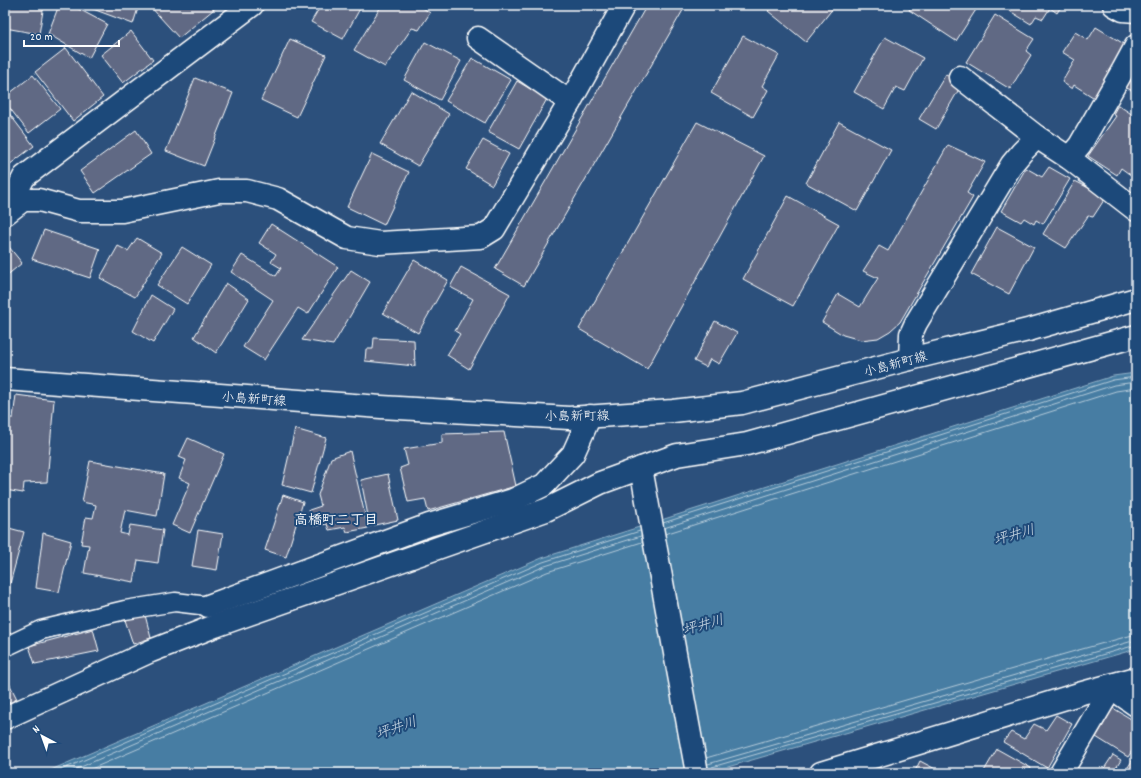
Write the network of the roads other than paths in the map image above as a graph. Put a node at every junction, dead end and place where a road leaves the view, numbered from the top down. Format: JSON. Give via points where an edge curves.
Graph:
{"nodes":[{"id":1,"x":624,"y":5,"type":"edge"},
{"id":2,"x":1114,"y":5,"type":"edge"},
{"id":3,"x":250,"y":6,"type":"edge"},
{"id":4,"x":1136,"y":11,"type":"edge"},
{"id":5,"x":478,"y":38,"type":"dead end"},
{"id":6,"x":1136,"y":46,"type":"edge"},
{"id":7,"x":960,"y":77,"type":"dead end"},
{"id":8,"x":570,"y":102,"type":"junction"},
{"id":9,"x":1037,"y":137,"type":"junction"},
{"id":10,"x":1069,"y":158,"type":"junction"},
{"id":11,"x":22,"y":200,"type":"junction"},
{"id":12,"x":1136,"y":210,"type":"edge"},
{"id":13,"x":5,"y":214,"type":"edge"},
{"id":14,"x":1136,"y":298,"type":"edge"},
{"id":15,"x":1136,"y":336,"type":"edge"},
{"id":16,"x":910,"y":359,"type":"junction"},
{"id":17,"x":5,"y":379,"type":"edge"},
{"id":18,"x":590,"y":416,"type":"junction"},
{"id":19,"x":643,"y":477,"type":"junction"},
{"id":20,"x":381,"y":543,"type":"junction"},
{"id":21,"x":388,"y":565,"type":"junction"},
{"id":22,"x":208,"y":606,"type":"joint"},
{"id":23,"x":5,"y":647,"type":"edge"},
{"id":24,"x":1136,"y":678,"type":"edge"},
{"id":25,"x":1109,"y":686,"type":"junction"},
{"id":26,"x":1136,"y":705,"type":"edge"},
{"id":27,"x":5,"y":718,"type":"edge"},
{"id":28,"x":697,"y":773,"type":"edge"},
{"id":29,"x":821,"y":773,"type":"edge"},
{"id":30,"x":1061,"y":773,"type":"edge"}],
"edges":[{"from":1,"to":8,"type":"street"},
{"from":2,"to":4,"type":"street","via":[[1123,10]]},
{"from":3,"to":11,"type":"street","via":[[24,177],[18,189]]},
{"from":5,"to":8,"type":"street"},
{"from":6,"to":10,"type":"street","via":[[1080,144]]},
{"from":7,"to":9,"type":"street"},
{"from":8,"to":11,"type":"street","via":[[494,229],[481,237],[380,243],[347,238],[278,199],[247,191],[218,191],[122,211],[79,210],[39,200]]},
{"from":9,"to":10,"type":"street"},
{"from":9,"to":16,"type":"street","via":[[1012,164],[916,324],[911,334]]},
{"from":10,"to":12,"type":"street"},
{"from":11,"to":13,"type":"street"},
{"from":14,"to":16,"type":"street","name":"小島新町線","via":[[1032,329]]},
{"from":15,"to":19,"type":"street","via":[[747,444],[677,455]]},
{"from":16,"to":18,"type":"street","name":"小島新町線","via":[[742,403],[673,412]]},
{"from":17,"to":18,"type":"street","name":"小島新町線","via":[[381,407],[569,418]]},
{"from":18,"to":20,"type":"street","via":[[573,454],[544,484],[513,500],[429,525]]},
{"from":19,"to":21,"type":"street","via":[[600,483],[546,510]]},
{"from":19,"to":28,"type":"street"},
{"from":20,"to":21,"type":"street"},
{"from":20,"to":22,"type":"street"},
{"from":21,"to":27,"type":"street","via":[[151,651]]},
{"from":22,"to":23,"type":"lane","via":[[175,602],[125,610],[41,630]]},
{"from":24,"to":25,"type":"street"},
{"from":25,"to":26,"type":"street"},
{"from":25,"to":29,"type":"street"},
{"from":25,"to":30,"type":"street","via":[[1103,702]]}]}
